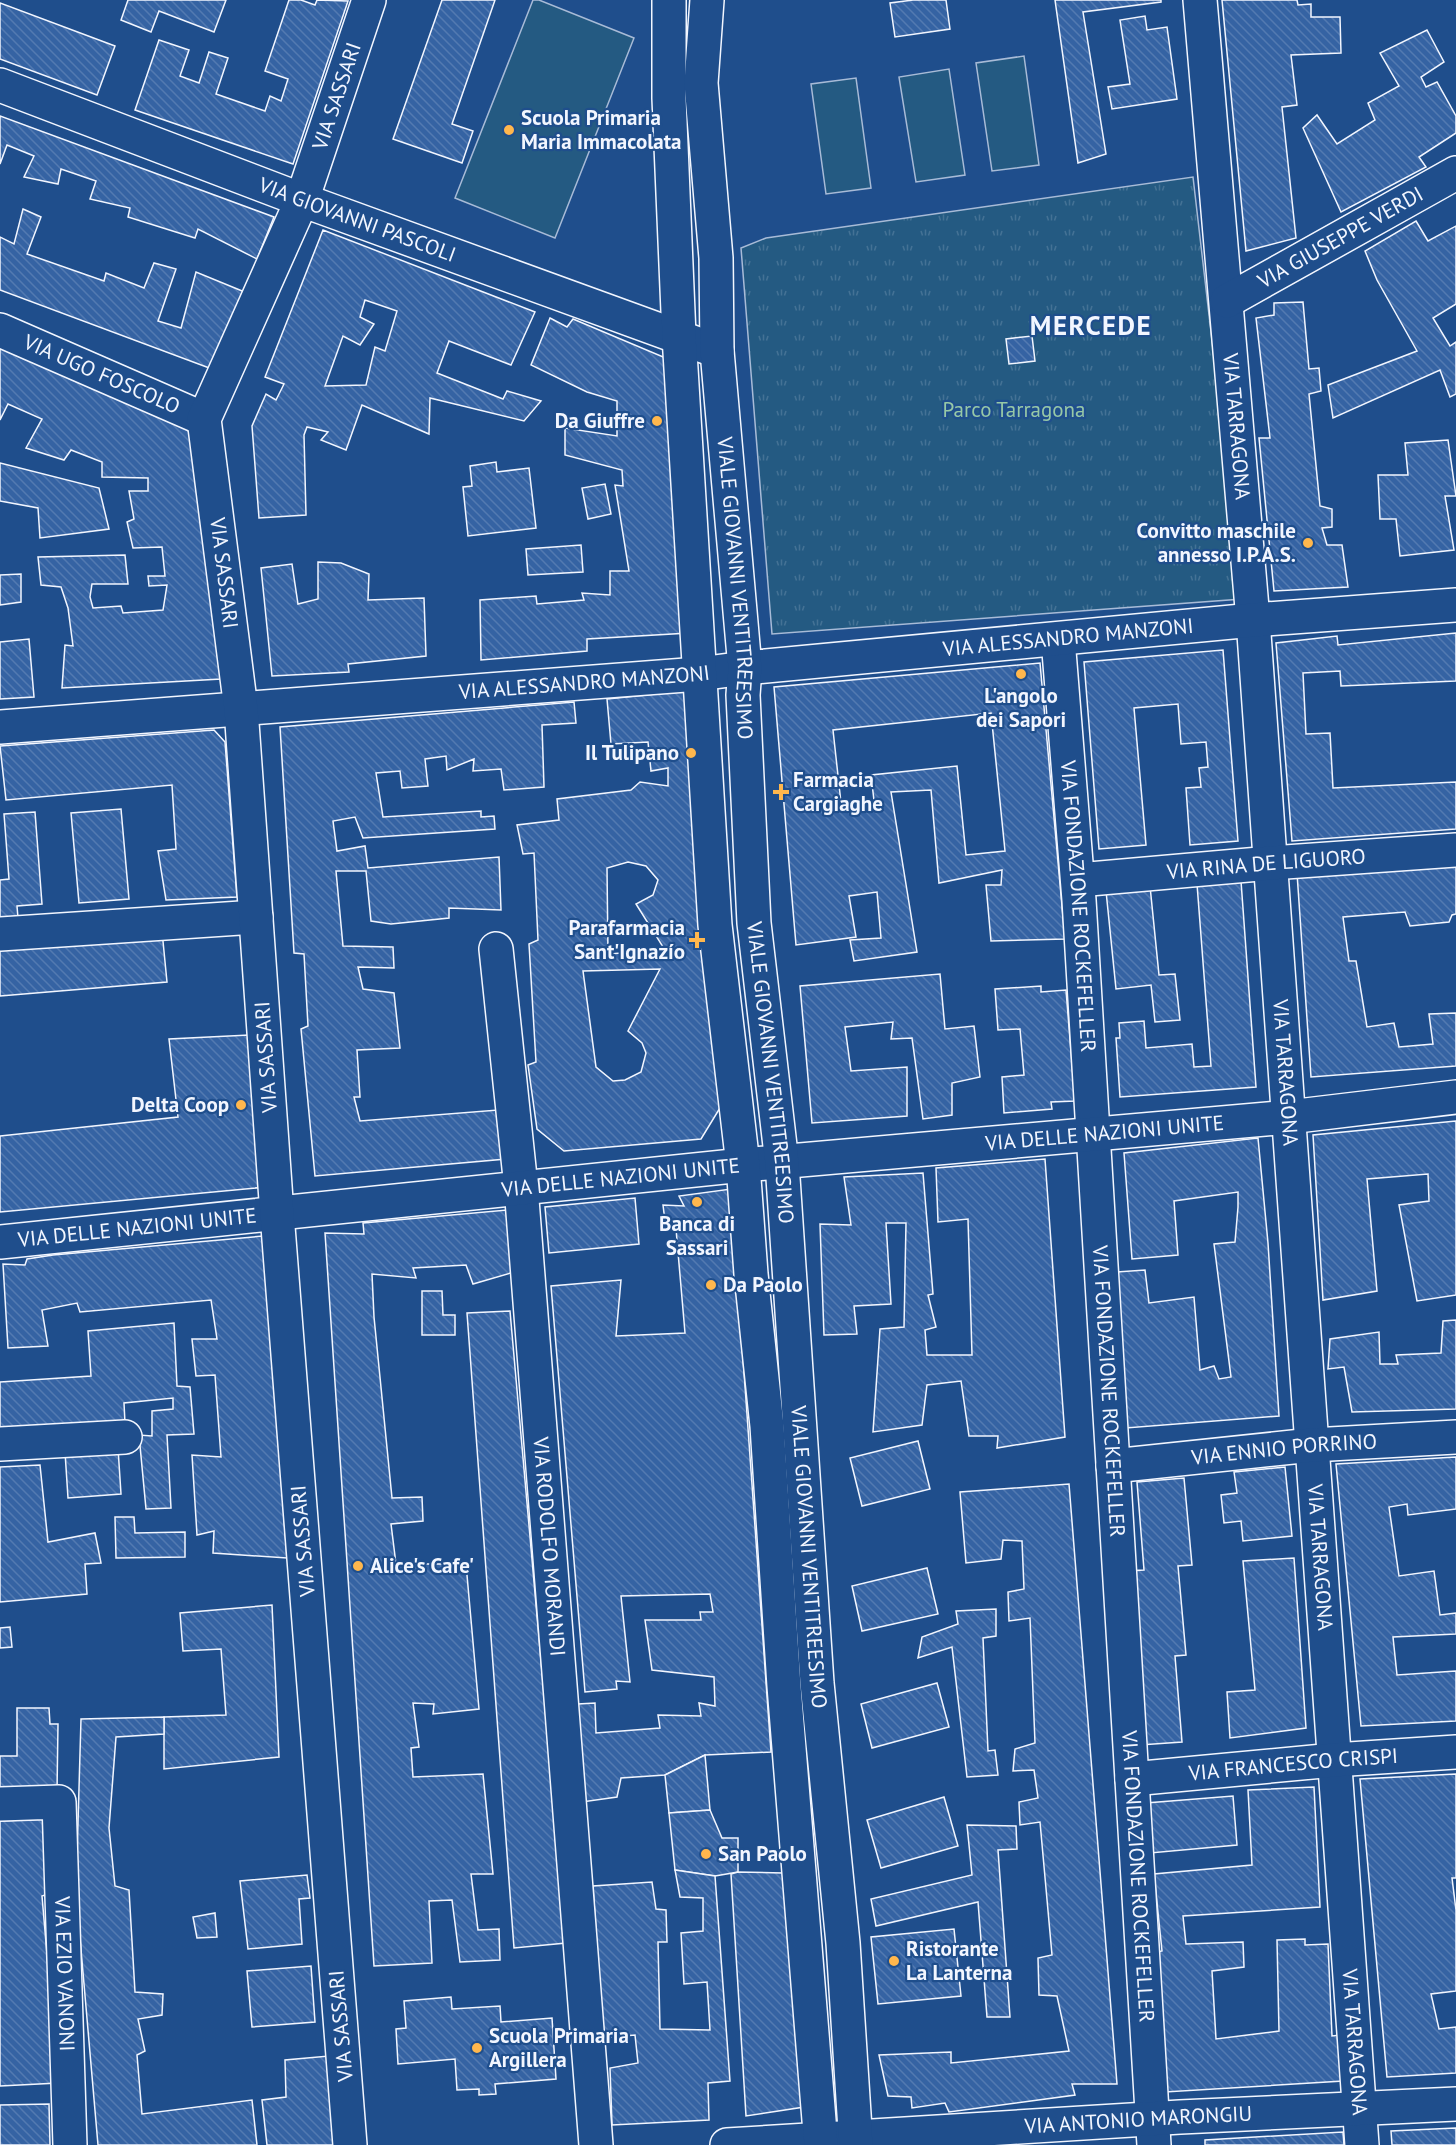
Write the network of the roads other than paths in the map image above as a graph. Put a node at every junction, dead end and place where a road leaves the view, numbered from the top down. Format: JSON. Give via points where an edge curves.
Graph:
{"nodes":[{"id":1,"x":369,"y":0,"type":"edge"},
{"id":2,"x":669,"y":0,"type":"edge"},
{"id":3,"x":707,"y":0,"type":"edge"},
{"id":4,"x":1200,"y":0,"type":"edge"},
{"id":5,"x":0,"y":85,"type":"edge"},
{"id":6,"x":1456,"y":173,"type":"edge"},
{"id":7,"x":302,"y":200,"type":"junction"},
{"id":8,"x":1227,"y":301,"type":"junction"},
{"id":9,"x":0,"y":330,"type":"edge"},
{"id":10,"x":679,"y":336,"type":"junction"},
{"id":11,"x":717,"y":351,"type":"junction"},
{"id":12,"x":204,"y":419,"type":"junction"},
{"id":13,"x":1456,"y":605,"type":"edge"},
{"id":14,"x":1253,"y":620,"type":"junction"},
{"id":15,"x":1058,"y":639,"type":"junction"},
{"id":16,"x":745,"y":668,"type":"junction"},
{"id":17,"x":699,"y":674,"type":"junction"},
{"id":18,"x":241,"y":709,"type":"junction"},
{"id":19,"x":0,"y":727,"type":"edge"},
{"id":20,"x":1456,"y":850,"type":"edge"},
{"id":21,"x":1271,"y":863,"type":"junction"},
{"id":22,"x":1078,"y":880,"type":"junction"},
{"id":23,"x":256,"y":917,"type":"junction"},
{"id":24,"x":754,"y":922,"type":"junction"},
{"id":25,"x":715,"y":926,"type":"junction"},
{"id":26,"x":0,"y":934,"type":"edge"},
{"id":27,"x":496,"y":949,"type":"dead end"},
{"id":28,"x":1456,"y":1097,"type":"edge"},
{"id":29,"x":1289,"y":1117,"type":"junction"},
{"id":30,"x":1093,"y":1134,"type":"junction"},
{"id":31,"x":782,"y":1163,"type":"junction"},
{"id":32,"x":743,"y":1165,"type":"junction"},
{"id":33,"x":521,"y":1187,"type":"junction"},
{"id":34,"x":277,"y":1214,"type":"junction"},
{"id":35,"x":0,"y":1242,"type":"edge"},
{"id":36,"x":799,"y":1424,"type":"junction"},
{"id":37,"x":767,"y":1426,"type":"junction"},
{"id":38,"x":125,"y":1437,"type":"dead end"},
{"id":39,"x":1456,"y":1437,"type":"edge"},
{"id":40,"x":0,"y":1444,"type":"edge"},
{"id":41,"x":1312,"y":1445,"type":"junction"},
{"id":42,"x":1113,"y":1467,"type":"junction"},
{"id":43,"x":817,"y":1683,"type":"junction"},
{"id":44,"x":784,"y":1686,"type":"junction"},
{"id":45,"x":1456,"y":1752,"type":"edge"},
{"id":46,"x":1334,"y":1760,"type":"junction"},
{"id":47,"x":1132,"y":1779,"type":"junction"},
{"id":48,"x":0,"y":1804,"type":"edge"},
{"id":49,"x":843,"y":1943,"type":"junction"},
{"id":50,"x":805,"y":1945,"type":"junction"},
{"id":51,"x":1456,"y":2104,"type":"edge"},
{"id":52,"x":1359,"y":2108,"type":"junction"},
{"id":53,"x":1154,"y":2132,"type":"edge"},
{"id":54,"x":856,"y":2141,"type":"edge"},
{"id":55,"x":821,"y":2142,"type":"edge"},
{"id":56,"x":70,"y":2145,"type":"edge"},
{"id":57,"x":350,"y":2145,"type":"edge"},
{"id":58,"x":596,"y":2145,"type":"edge"},
{"id":59,"x":727,"y":2145,"type":"edge"},
{"id":60,"x":1362,"y":2145,"type":"edge"}],
"edges":[{"from":1,"to":7,"type":"street","name":"VIA SASSARI"},
{"from":2,"to":10,"type":"street","name":"VIALE GIOVANNI VENTITREESIMO"},
{"from":3,"to":11,"type":"street","name":"VIALE GIOVANNI VENTITREESIMO","via":[[701,83],[716,258]]},
{"from":4,"to":8,"type":"street","name":"VIA TARRAGONA"},
{"from":5,"to":7,"type":"street","name":"VIA GIOVANNI PASCOLI"},
{"from":6,"to":8,"type":"street","name":"VIA GIUSEPPE VERDI"},
{"from":7,"to":10,"type":"street","name":"VIA GIOVANNI PASCOLI"},
{"from":7,"to":12,"type":"street","name":"VIA SASSARI"},
{"from":8,"to":14,"type":"street","name":"VIA TARRAGONA"},
{"from":9,"to":12,"type":"street","name":"VIA UGO FOSCOLO"},
{"from":10,"to":11,"type":"street","name":"VIA GIOVANNI PASCOLI"},
{"from":10,"to":17,"type":"street","name":"VIALE GIOVANNI VENTITREESIMO"},
{"from":11,"to":16,"type":"street","name":"VIALE GIOVANNI VENTITREESIMO"},
{"from":12,"to":18,"type":"street","name":"VIA SASSARI"},
{"from":13,"to":14,"type":"street","name":"VIA ALESSANDRO MANZONI"},
{"from":14,"to":15,"type":"street","name":"VIA ALESSANDRO MANZONI"},
{"from":14,"to":21,"type":"street","name":"VIA TARRAGONA"},
{"from":15,"to":16,"type":"street","name":"VIA ALESSANDRO MANZONI"},
{"from":15,"to":22,"type":"street","name":"VIA FONDAZIONE ROCKEFELLER"},
{"from":16,"to":17,"type":"street","name":"VIA ALESSANDRO MANZONI"},
{"from":16,"to":24,"type":"street","name":"VIALE GIOVANNI VENTITREESIMO"},
{"from":17,"to":18,"type":"street","name":"VIA ALESSANDRO MANZONI"},
{"from":17,"to":25,"type":"street","name":"VIALE GIOVANNI VENTITREESIMO"},
{"from":18,"to":19,"type":"street","name":"VIA ALESSANDRO MANZONI"},
{"from":18,"to":23,"type":"street","name":"VIA SASSARI"},
{"from":20,"to":21,"type":"street","name":"VIA RINA DE LIGUORO"},
{"from":21,"to":22,"type":"street","name":"VIA RINA DE LIGUORO"},
{"from":21,"to":29,"type":"street","name":"VIA TARRAGONA"},
{"from":22,"to":30,"type":"street","name":"VIA FONDAZIONE ROCKEFELLER"},
{"from":23,"to":26,"type":"street"},
{"from":23,"to":34,"type":"street","name":"VIA SASSARI"},
{"from":24,"to":25,"type":"street"},
{"from":24,"to":31,"type":"street","name":"VIALE GIOVANNI VENTITREESIMO"},
{"from":25,"to":32,"type":"street","name":"VIALE GIOVANNI VENTITREESIMO"},
{"from":27,"to":33,"type":"street","name":"VIA RODOLFO MORANDI"},
{"from":28,"to":29,"type":"street","name":"VIA DELLE NAZIONI UNITE"},
{"from":29,"to":30,"type":"street","name":"VIA DELLE NAZIONI UNITE"},
{"from":29,"to":41,"type":"street","name":"VIA TARRAGONA"},
{"from":30,"to":31,"type":"street","name":"VIA DELLE NAZIONI UNITE"},
{"from":30,"to":42,"type":"street","name":"VIA FONDAZIONE ROCKEFELLER"},
{"from":31,"to":32,"type":"street","name":"VIA DELLE NAZIONI UNITE"},
{"from":31,"to":36,"type":"street","name":"VIALE GIOVANNI VENTITREESIMO"},
{"from":32,"to":33,"type":"street","name":"VIA DELLE NAZIONI UNITE"},
{"from":32,"to":37,"type":"street","name":"VIALE GIOVANNI VENTITREESIMO"},
{"from":33,"to":34,"type":"street","name":"VIA DELLE NAZIONI UNITE"},
{"from":33,"to":58,"type":"street","name":"VIA RODOLFO MORANDI"},
{"from":34,"to":35,"type":"street","name":"VIA DELLE NAZIONI UNITE"},
{"from":34,"to":57,"type":"street","name":"VIA SASSARI"},
{"from":36,"to":37,"type":"street"},
{"from":36,"to":43,"type":"street","name":"VIALE GIOVANNI VENTITREESIMO"},
{"from":37,"to":44,"type":"street","name":"VIALE GIOVANNI VENTITREESIMO"},
{"from":38,"to":40,"type":"street"},
{"from":39,"to":41,"type":"street","name":"VIA ENNIO PORRINO"},
{"from":41,"to":42,"type":"street","name":"VIA ENNIO PORRINO"},
{"from":41,"to":46,"type":"street","name":"VIA TARRAGONA"},
{"from":42,"to":47,"type":"street","name":"VIA FONDAZIONE ROCKEFELLER"},
{"from":43,"to":44,"type":"street"},
{"from":43,"to":49,"type":"street","name":"VIALE GIOVANNI VENTITREESIMO"},
{"from":44,"to":50,"type":"street","name":"VIALE GIOVANNI VENTITREESIMO"},
{"from":45,"to":46,"type":"street","name":"VIA FRANCESCO CRISPI"},
{"from":46,"to":47,"type":"street","name":"VIA FRANCESCO CRISPI"},
{"from":46,"to":52,"type":"street","name":"VIA TARRAGONA"},
{"from":47,"to":53,"type":"street","name":"VIA FONDAZIONE ROCKEFELLER"},
{"from":48,"to":56,"type":"street","name":"VIA EZIO VANONI","via":[[59,1802]]},
{"from":49,"to":50,"type":"street"},
{"from":49,"to":54,"type":"street","name":"VIALE GIOVANNI VENTITREESIMO"},
{"from":50,"to":55,"type":"street","name":"VIALE GIOVANNI VENTITREESIMO"},
{"from":51,"to":52,"type":"street","name":"VIA ANTONIO MARONGIU"},
{"from":52,"to":53,"type":"street","name":"VIA ANTONIO MARONGIU"},
{"from":52,"to":60,"type":"street","name":"VIA TARRAGONA"},
{"from":53,"to":54,"type":"street","name":"VIA ANTONIO MARONGIU"},
{"from":54,"to":55,"type":"street","name":"VIA ANTONIO MARONGIU"},
{"from":55,"to":59,"type":"street","name":"VIA ANTONIO MARONGIU"}]}
